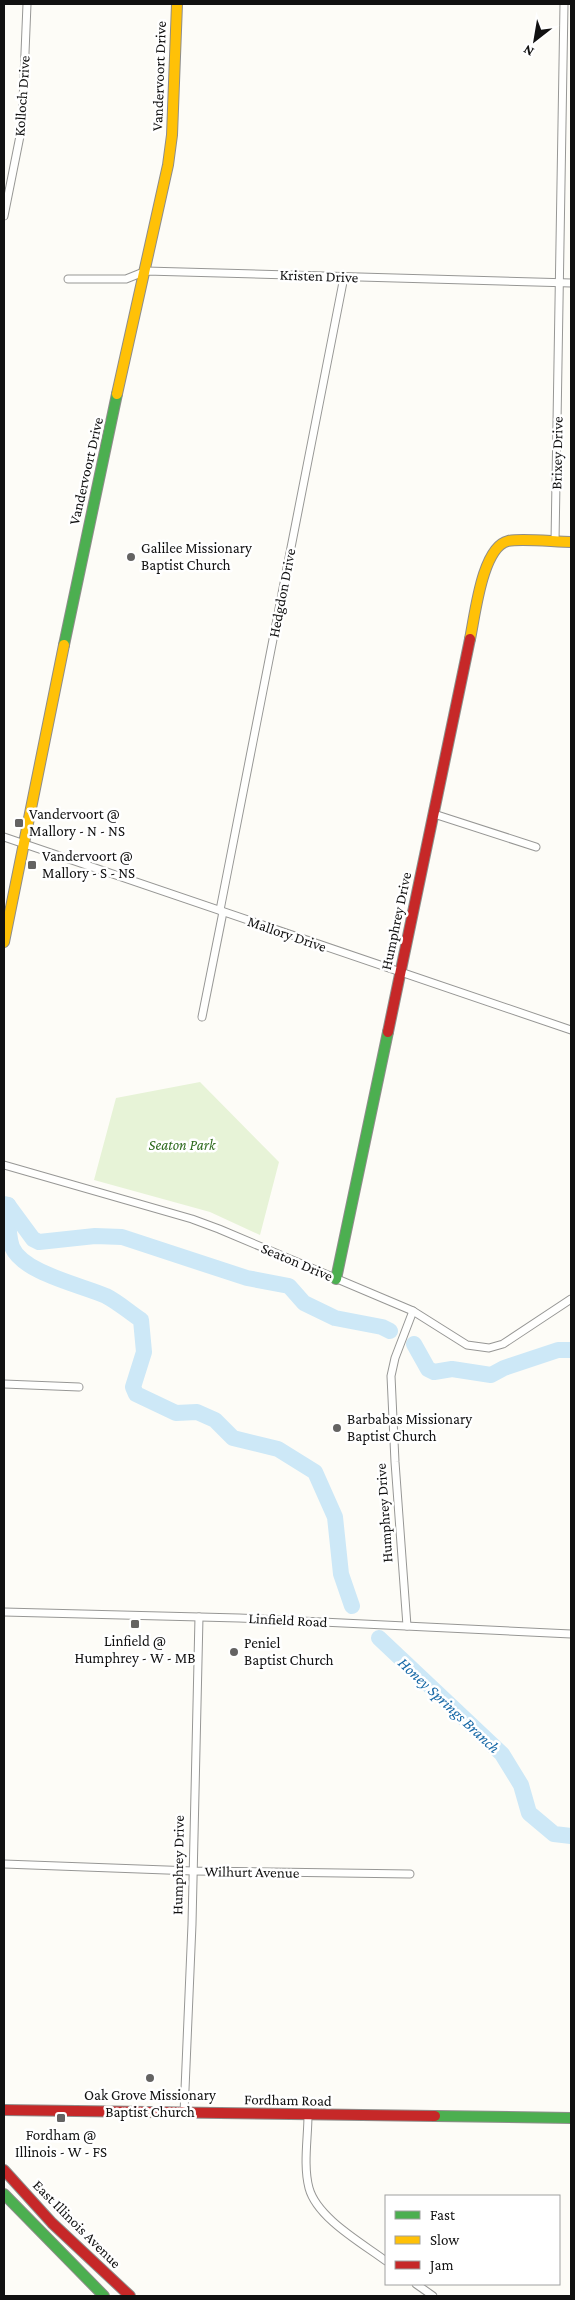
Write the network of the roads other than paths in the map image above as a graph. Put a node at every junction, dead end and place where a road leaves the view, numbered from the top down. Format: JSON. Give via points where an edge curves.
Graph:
{"nodes":[{"id":1,"x":28,"y":4,"type":"edge"},
{"id":2,"x":177,"y":4,"type":"edge"},
{"id":3,"x":564,"y":4,"type":"edge"},
{"id":4,"x":4,"y":216,"type":"edge"},
{"id":5,"x":146,"y":271,"type":"junction"},
{"id":6,"x":344,"y":276,"type":"junction"},
{"id":7,"x":68,"y":279,"type":"dead end"},
{"id":8,"x":560,"y":282,"type":"junction"},
{"id":9,"x":571,"y":283,"type":"edge"},
{"id":10,"x":555,"y":542,"type":"junction"},
{"id":11,"x":571,"y":542,"type":"edge"},
{"id":12,"x":434,"y":814,"type":"junction"},
{"id":13,"x":4,"y":838,"type":"edge"},
{"id":14,"x":23,"y":844,"type":"junction"},
{"id":15,"x":536,"y":847,"type":"dead end"},
{"id":16,"x":221,"y":911,"type":"junction"},
{"id":17,"x":4,"y":942,"type":"edge"},
{"id":18,"x":401,"y":973,"type":"junction"},
{"id":19,"x":202,"y":1018,"type":"dead end"},
{"id":20,"x":571,"y":1030,"type":"edge"},
{"id":21,"x":4,"y":1165,"type":"edge"},
{"id":22,"x":336,"y":1279,"type":"junction"},
{"id":23,"x":571,"y":1299,"type":"edge"},
{"id":24,"x":413,"y":1312,"type":"junction"},
{"id":25,"x":4,"y":1384,"type":"edge"},
{"id":26,"x":79,"y":1386,"type":"dead end"},
{"id":27,"x":4,"y":1612,"type":"edge"},
{"id":28,"x":198,"y":1617,"type":"junction"},
{"id":29,"x":408,"y":1626,"type":"junction"},
{"id":30,"x":571,"y":1634,"type":"edge"},
{"id":31,"x":4,"y":1864,"type":"edge"},
{"id":32,"x":193,"y":1871,"type":"junction"},
{"id":33,"x":410,"y":1874,"type":"dead end"},
{"id":34,"x":4,"y":2110,"type":"edge"},
{"id":35,"x":184,"y":2113,"type":"junction"},
{"id":36,"x":308,"y":2115,"type":"junction"},
{"id":37,"x":571,"y":2118,"type":"edge"},
{"id":38,"x":4,"y":2170,"type":"edge"},
{"id":39,"x":4,"y":2194,"type":"edge"},
{"id":40,"x":52,"y":2222,"type":"junction"},
{"id":41,"x":40,"y":2234,"type":"junction"},
{"id":42,"x":385,"y":2260,"type":"edge"},
{"id":43,"x":417,"y":2285,"type":"edge"},
{"id":44,"x":104,"y":2296,"type":"edge"},
{"id":45,"x":130,"y":2296,"type":"edge"},
{"id":46,"x":433,"y":2296,"type":"edge"}],
"edges":[{"from":1,"to":4,"type":"street","name":"Kolloch Drive","via":[[22,126]]},
{"from":2,"to":5,"type":"street","name":"Vandervoort Drive","via":[[172,135]]},
{"from":3,"to":8,"type":"street","name":"Brixey Drive"},
{"from":5,"to":6,"type":"street","name":"Kristen Drive"},
{"from":5,"to":7,"type":"street","name":"Kristen Drive","via":[[126,279]]},
{"from":5,"to":14,"type":"street","name":"Vandervoort Drive","via":[[88,526]]},
{"from":6,"to":8,"type":"street","name":"Kristen Drive"},
{"from":6,"to":16,"type":"street","name":"Hedgdon Drive"},
{"from":8,"to":9,"type":"street","name":"Kristen Drive"},
{"from":8,"to":10,"type":"street","name":"Brixey Drive"},
{"from":10,"to":11,"type":"street","name":"Humphrey Drive"},
{"from":10,"to":12,"type":"street","name":"Humphrey Drive","via":[[508,541],[498,547],[486,568]]},
{"from":12,"to":15,"type":"street"},
{"from":12,"to":18,"type":"street","name":"Humphrey Drive"},
{"from":13,"to":14,"type":"street","name":"Mallory Drive"},
{"from":14,"to":16,"type":"street","name":"Mallory Drive"},
{"from":14,"to":17,"type":"street","name":"Vandervoort Drive"},
{"from":16,"to":18,"type":"street","name":"Mallory Drive"},
{"from":16,"to":19,"type":"street","name":"Hedgdon Drive"},
{"from":18,"to":20,"type":"street","name":"Mallory Drive"},
{"from":18,"to":22,"type":"street","name":"Humphrey Drive"},
{"from":21,"to":22,"type":"street","name":"Seaton Drive","via":[[192,1218]]},
{"from":22,"to":24,"type":"street","name":"Seaton Drive"},
{"from":23,"to":24,"type":"street","name":"Seaton Drive","via":[[515,1338],[489,1348],[467,1345]]},
{"from":24,"to":29,"type":"street","name":"Humphrey Drive","via":[[391,1376]]},
{"from":25,"to":26,"type":"street"},
{"from":27,"to":28,"type":"street","name":"Linfield Road"},
{"from":28,"to":29,"type":"street","name":"Linfield Road"},
{"from":28,"to":32,"type":"street","name":"Humphrey Drive"},
{"from":29,"to":30,"type":"street","name":"Linfield Road"},
{"from":31,"to":32,"type":"street","name":"Wilhurt Avenue"},
{"from":32,"to":33,"type":"street","name":"Wilhurt Avenue"},
{"from":32,"to":35,"type":"street","name":"Humphrey Drive"},
{"from":34,"to":35,"type":"street","name":"Fordham Road"},
{"from":35,"to":36,"type":"street","name":"Fordham Road"},
{"from":36,"to":37,"type":"street","name":"Fordham Road"},
{"from":36,"to":42,"type":"street","via":[[307,2171],[315,2202],[325,2214]]},
{"from":38,"to":40,"type":"street","name":"East Illinois Avenue"},
{"from":39,"to":41,"type":"street","name":"East Illinois Avenue"},
{"from":40,"to":41,"type":"street"},
{"from":40,"to":45,"type":"street","name":"East Illinois Avenue"},
{"from":41,"to":44,"type":"street","name":"East Illinois Avenue"},
{"from":43,"to":46,"type":"street"}]}
